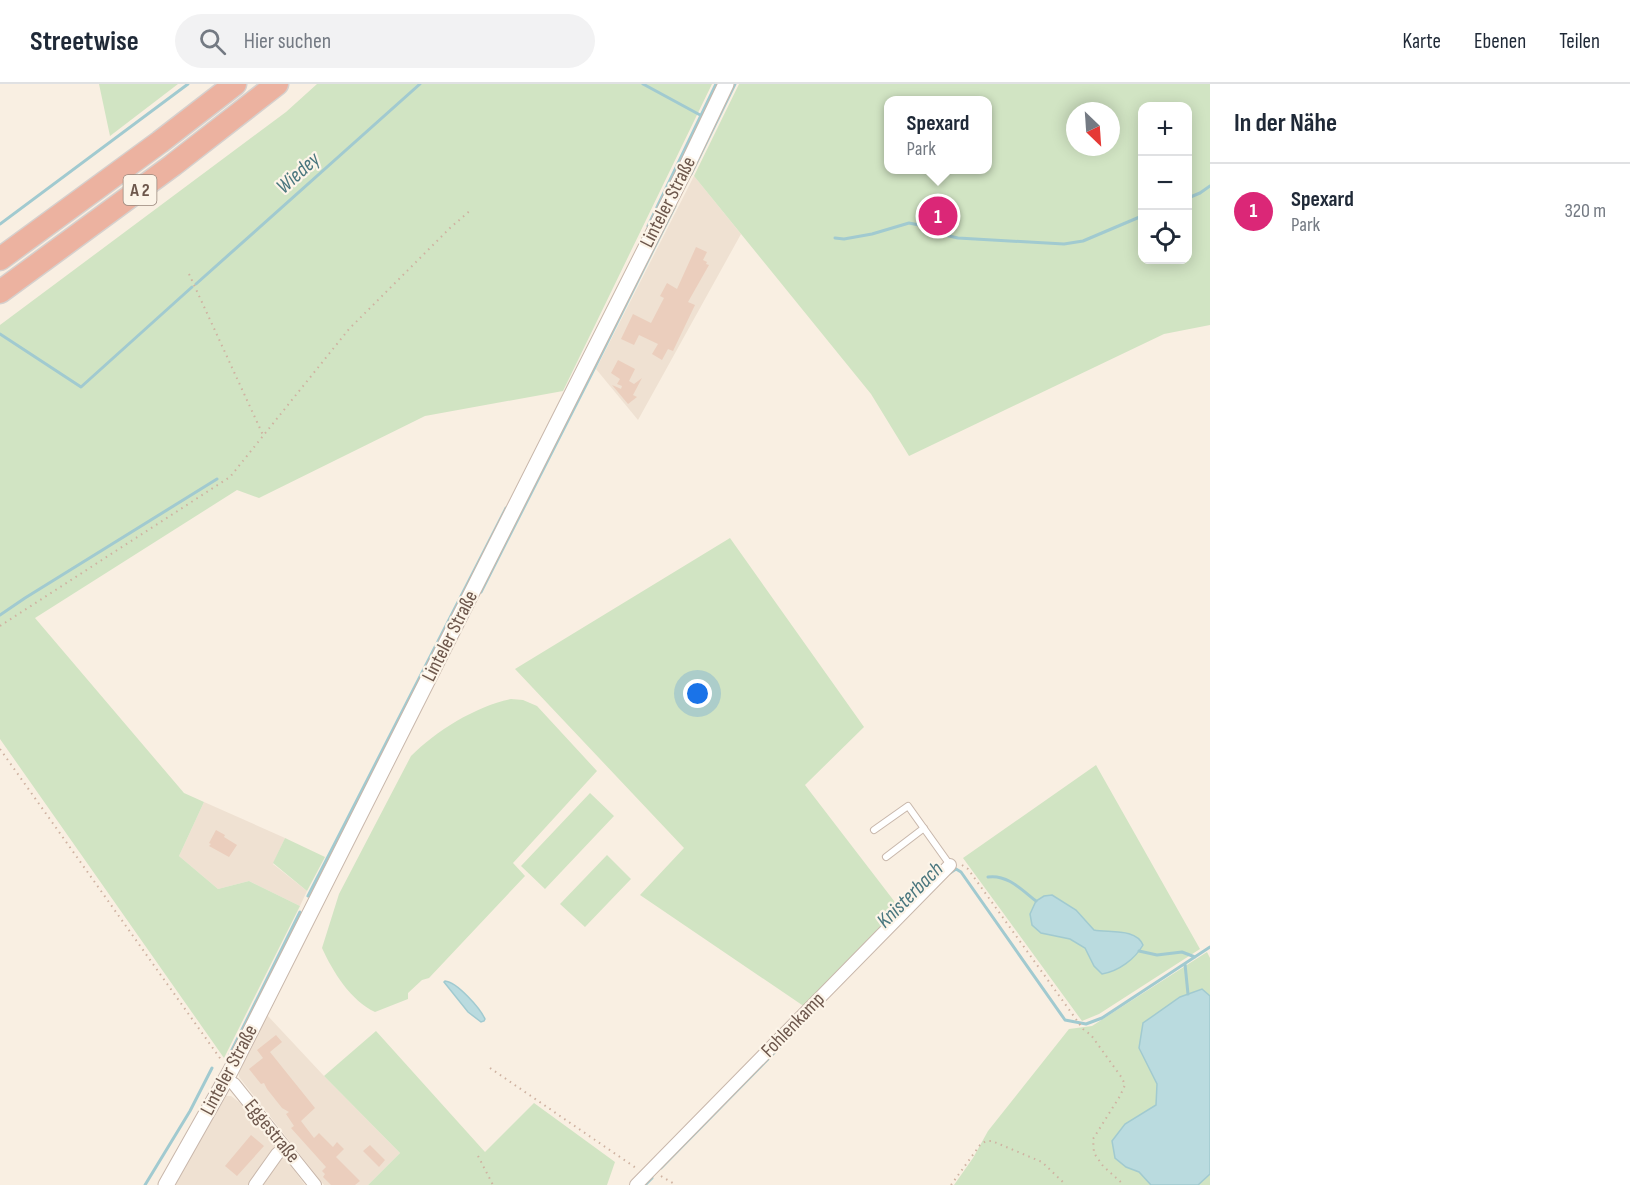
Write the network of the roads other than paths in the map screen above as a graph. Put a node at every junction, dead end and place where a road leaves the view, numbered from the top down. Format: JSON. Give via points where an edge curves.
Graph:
{"nodes":[{"id":1,"x":235,"y":84,"type":"edge"},
{"id":2,"x":277,"y":84,"type":"edge"},
{"id":3,"x":726,"y":84,"type":"edge"},
{"id":4,"x":0,"y":260,"type":"edge"},
{"id":5,"x":0,"y":292,"type":"edge"},
{"id":6,"x":924,"y":828,"type":"junction"},
{"id":7,"x":874,"y":830,"type":"dead end"},
{"id":8,"x":886,"y":857,"type":"dead end"},
{"id":9,"x":950,"y":865,"type":"joint"},
{"id":10,"x":229,"y":1072,"type":"junction"},
{"id":11,"x":285,"y":1147,"type":"junction"},
{"id":12,"x":166,"y":1185,"type":"edge"},
{"id":13,"x":255,"y":1185,"type":"edge"},
{"id":14,"x":315,"y":1185,"type":"edge"},
{"id":15,"x":636,"y":1185,"type":"edge"}],
"edges":[{"from":1,"to":4,"type":"highway","number":"A 2"},
{"from":2,"to":5,"type":"highway","number":"A 2"},
{"from":3,"to":10,"type":"street","name":"Linteler Straße"},
{"from":6,"to":7,"type":"lane","via":[[908,806]]},
{"from":6,"to":8,"type":"lane"},
{"from":6,"to":9,"type":"lane"},
{"from":9,"to":15,"type":"street","name":"Fohlenkamp"},
{"from":10,"to":11,"type":"street","name":"Eggestraße","via":[[234,1084]]},
{"from":10,"to":12,"type":"street","name":"Linteler Straße"},
{"from":11,"to":13,"type":"street"},
{"from":11,"to":14,"type":"street","name":"Eggestraße"}]}
